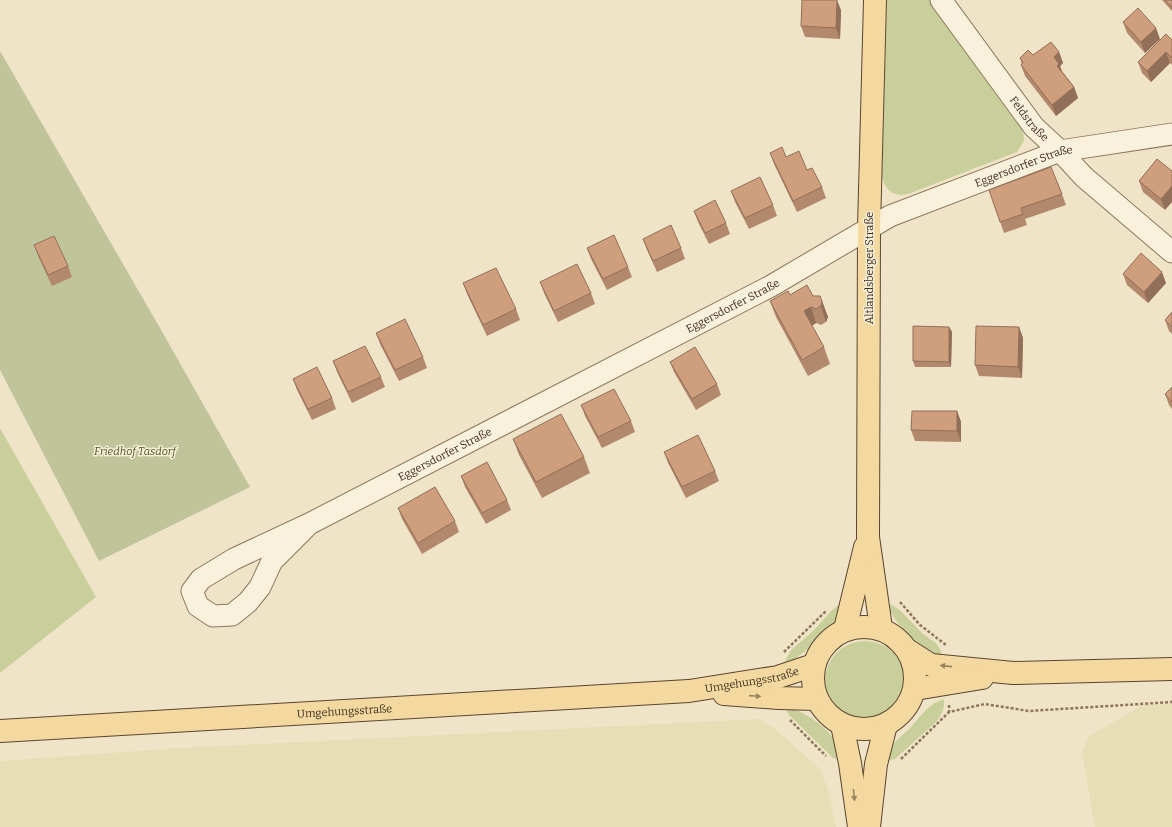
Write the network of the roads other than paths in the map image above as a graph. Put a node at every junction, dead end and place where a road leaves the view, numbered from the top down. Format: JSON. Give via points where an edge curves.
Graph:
{"nodes":[{"id":1,"x":875,"y":0,"type":"edge"},
{"id":2,"x":941,"y":0,"type":"edge"},
{"id":3,"x":1172,"y":134,"type":"edge"},
{"id":4,"x":1060,"y":151,"type":"junction"},
{"id":5,"x":869,"y":228,"type":"junction"},
{"id":6,"x":1172,"y":252,"type":"edge"},
{"id":7,"x":309,"y":524,"type":"junction"},
{"id":8,"x":868,"y":536,"type":"junction"},
{"id":9,"x":881,"y":628,"type":"junction"},
{"id":10,"x":845,"y":629,"type":"junction"},
{"id":11,"x":908,"y":651,"type":"junction"},
{"id":12,"x":814,"y":666,"type":"junction"},
{"id":13,"x":1172,"y":669,"type":"edge"},
{"id":14,"x":948,"y":675,"type":"junction"},
{"id":15,"x":914,"y":689,"type":"junction"},
{"id":16,"x":689,"y":691,"type":"junction"},
{"id":17,"x":816,"y":698,"type":"junction"},
{"id":18,"x":886,"y":724,"type":"junction"},
{"id":19,"x":842,"y":725,"type":"junction"},
{"id":20,"x":0,"y":731,"type":"edge"},
{"id":21,"x":859,"y":827,"type":"edge"},
{"id":22,"x":869,"y":827,"type":"edge"}],
"edges":[{"from":1,"to":5,"type":"main road","name":"Altlandsberger Straße"},
{"from":2,"to":4,"type":"street","name":"Feldstraße","via":[[1034,127]]},
{"from":3,"to":4,"type":"street","name":"Eggersdorfer Straße"},
{"from":4,"to":5,"type":"street","name":"Eggersdorfer Straße","via":[[890,216]]},
{"from":4,"to":6,"type":"street","name":"Feldstraße","via":[[1084,177]]},
{"from":5,"to":7,"type":"street","name":"Eggersdorfer Straße","via":[[771,286]]},
{"from":5,"to":8,"type":"main road","name":"Altlandsberger Straße"},
{"from":7,"to":7,"type":"street","name":"Eggersdorfer Straße","via":[[234,559],[201,578],[192,591],[198,606],[213,616],[232,615],[248,602],[260,587],[272,561]]},
{"from":8,"to":9,"type":"main road","name":"Altlandsberger Straße"},
{"from":8,"to":10,"type":"main road","name":"Altlandsberger Straße"},
{"from":9,"to":10,"type":"main road","via":[[858,626]]},
{"from":9,"to":11,"type":"main road","via":[[900,641]]},
{"from":10,"to":12,"type":"main road","via":[[820,650]]},
{"from":14,"to":11,"type":"main road","one_way":true},
{"from":11,"to":15,"type":"main road","via":[[915,671]]},
{"from":12,"to":16,"type":"main road","name":"Umgehungsstraße","via":[[778,677]]},
{"from":12,"to":17,"type":"main road","via":[[812,679]]},
{"from":13,"to":14,"type":"main road"},
{"from":14,"to":15,"type":"main road"},
{"from":15,"to":18,"type":"main road","via":[[910,702],[896,718]]},
{"from":16,"to":17,"type":"main road","name":"Umgehungsstraße","one_way":true,"via":[[779,698]]},
{"from":16,"to":20,"type":"main road","name":"Umgehungsstraße"},
{"from":17,"to":19,"type":"main road","via":[[827,714]]},
{"from":18,"to":19,"type":"main road","via":[[862,730]]},
{"from":18,"to":22,"type":"main road","via":[[876,764]]},
{"from":19,"to":21,"type":"main road","one_way":true}]}
